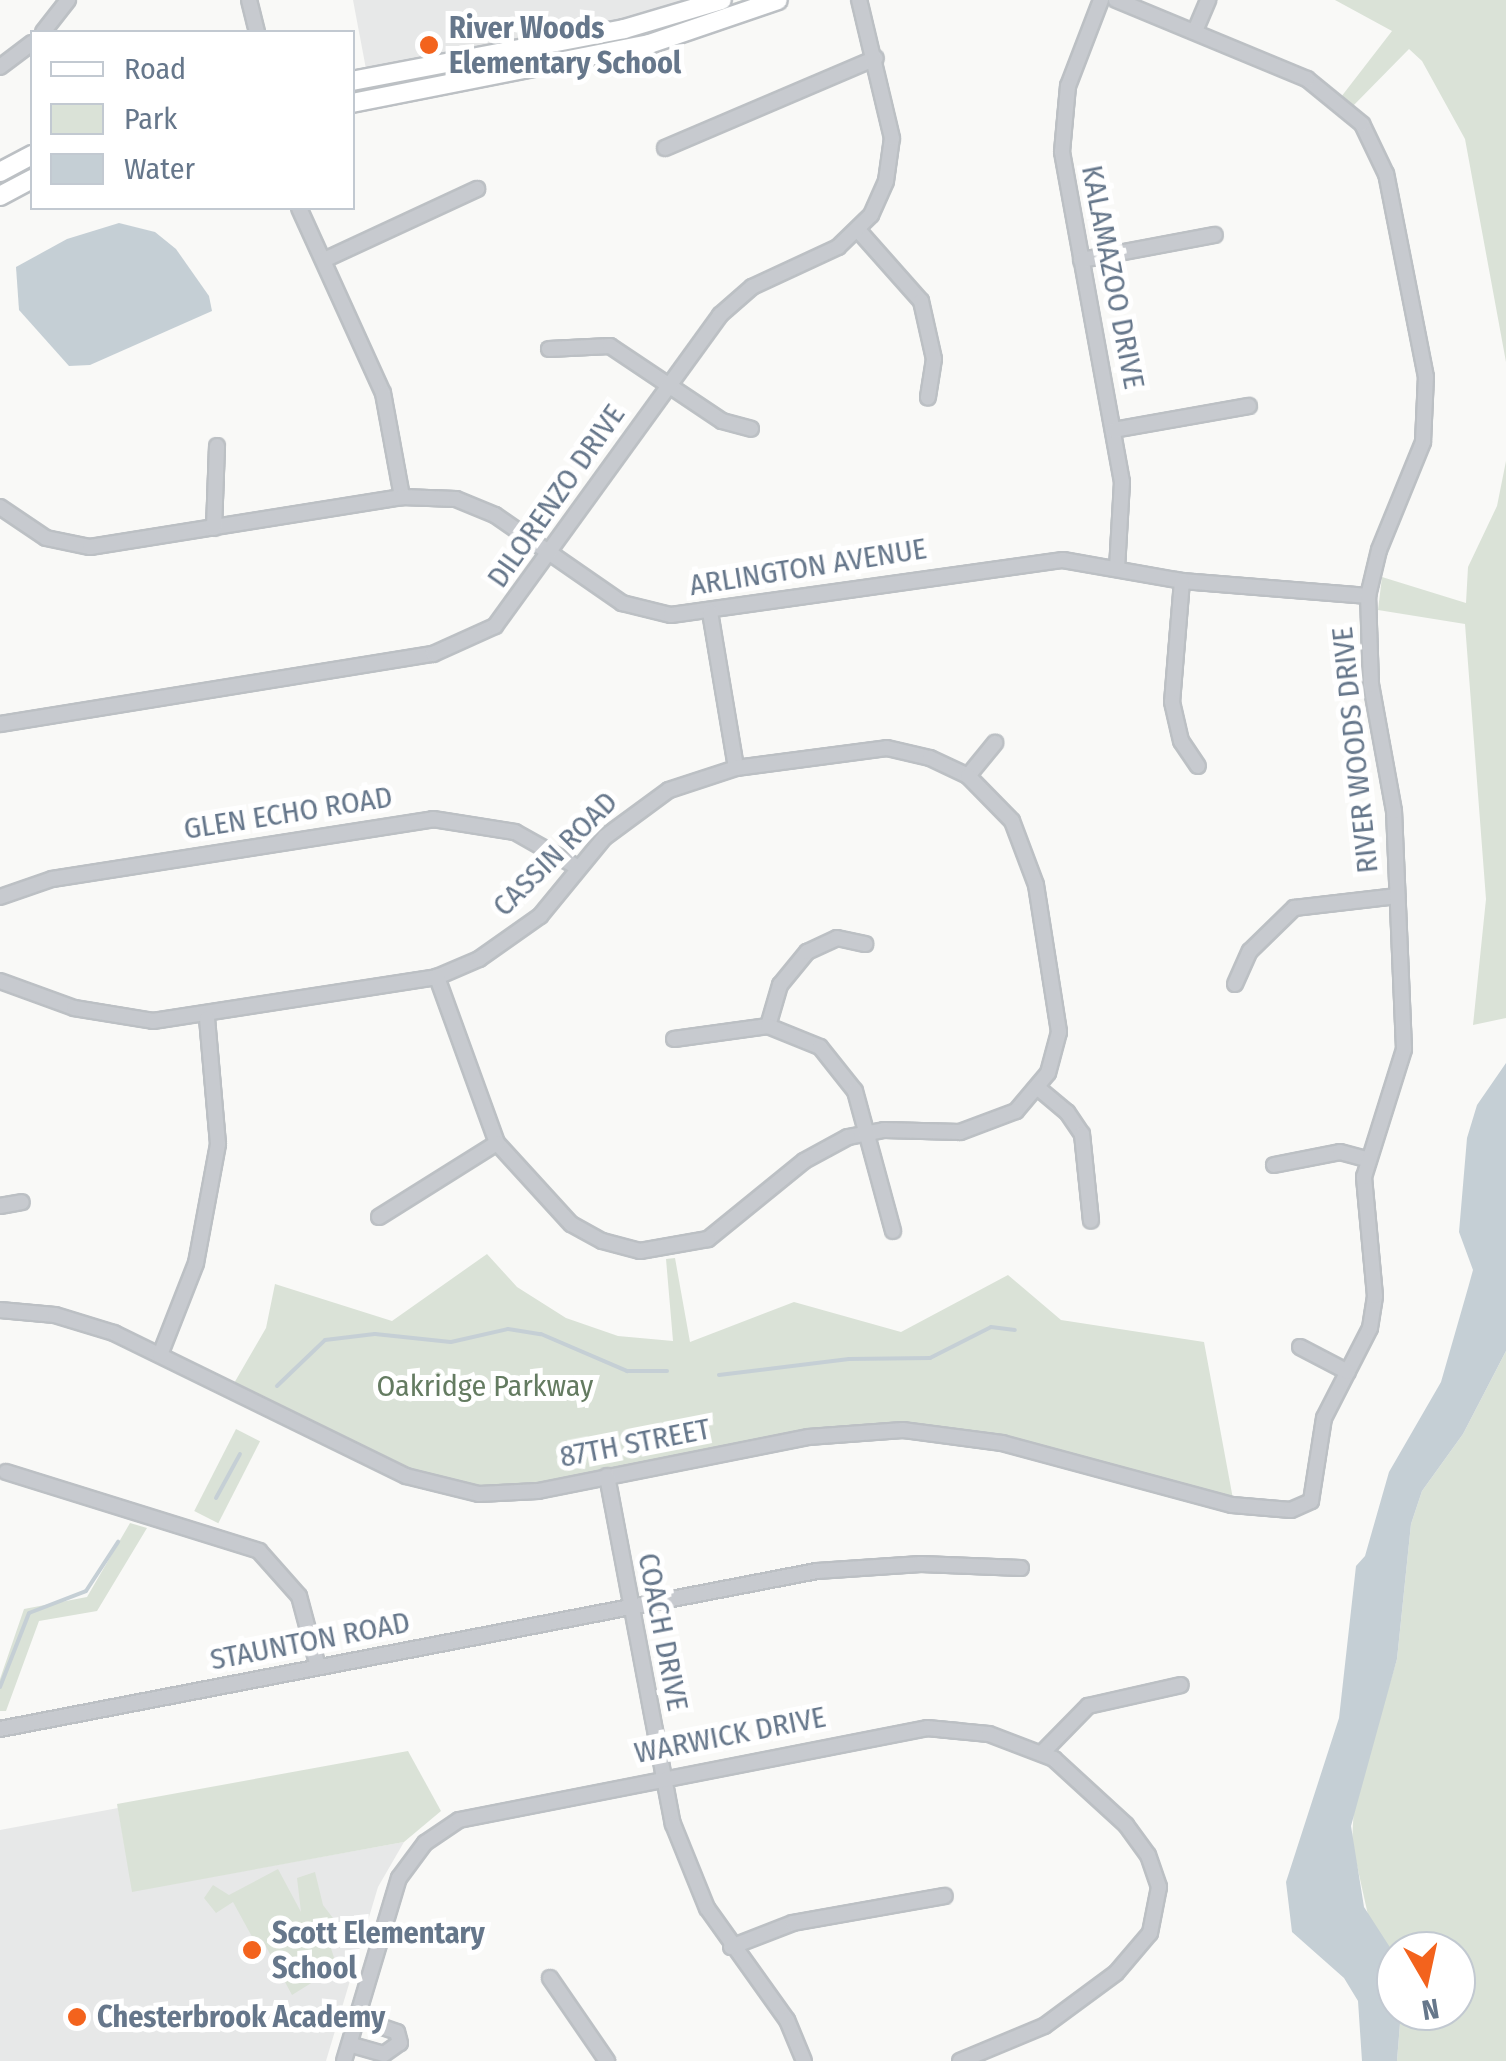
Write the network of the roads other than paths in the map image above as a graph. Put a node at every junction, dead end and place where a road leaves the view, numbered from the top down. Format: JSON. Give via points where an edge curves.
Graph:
{"nodes":[{"id":1,"x":68,"y":0,"type":"edge"},
{"id":2,"x":249,"y":0,"type":"edge"},
{"id":3,"x":722,"y":0,"type":"edge"},
{"id":4,"x":778,"y":0,"type":"edge"},
{"id":5,"x":859,"y":0,"type":"edge"},
{"id":6,"x":1101,"y":0,"type":"edge"},
{"id":7,"x":1116,"y":0,"type":"edge"},
{"id":8,"x":1208,"y":0,"type":"edge"},
{"id":9,"x":46,"y":30,"type":"edge"},
{"id":10,"x":256,"y":30,"type":"edge"},
{"id":11,"x":1196,"y":31,"type":"junction"},
{"id":12,"x":30,"y":44,"type":"edge"},
{"id":13,"x":876,"y":58,"type":"junction"},
{"id":14,"x":0,"y":67,"type":"edge"},
{"id":15,"x":355,"y":80,"type":"edge"},
{"id":16,"x":355,"y":102,"type":"edge"},
{"id":17,"x":666,"y":148,"type":"dead end"},
{"id":18,"x":30,"y":156,"type":"edge"},
{"id":19,"x":0,"y":172,"type":"edge"},
{"id":20,"x":30,"y":179,"type":"edge"},
{"id":21,"x":477,"y":190,"type":"dead end"},
{"id":22,"x":0,"y":196,"type":"edge"},
{"id":23,"x":300,"y":210,"type":"edge"},
{"id":24,"x":858,"y":230,"type":"junction"},
{"id":25,"x":1215,"y":235,"type":"dead end"},
{"id":26,"x":324,"y":260,"type":"junction"},
{"id":27,"x":1080,"y":260,"type":"junction"},
{"id":28,"x":549,"y":348,"type":"dead end"},
{"id":29,"x":669,"y":384,"type":"junction"},
{"id":30,"x":928,"y":398,"type":"dead end"},
{"id":31,"x":1250,"y":406,"type":"dead end"},
{"id":32,"x":750,"y":429,"type":"dead end"},
{"id":33,"x":1114,"y":430,"type":"junction"},
{"id":34,"x":217,"y":446,"type":"dead end"},
{"id":35,"x":402,"y":497,"type":"junction"},
{"id":36,"x":0,"y":508,"type":"edge"},
{"id":37,"x":214,"y":528,"type":"junction"},
{"id":38,"x":550,"y":553,"type":"junction"},
{"id":39,"x":1117,"y":569,"type":"junction"},
{"id":40,"x":1182,"y":581,"type":"junction"},
{"id":41,"x":1368,"y":596,"type":"junction"},
{"id":42,"x":710,"y":612,"type":"junction"},
{"id":43,"x":0,"y":724,"type":"edge"},
{"id":44,"x":995,"y":742,"type":"dead end"},
{"id":45,"x":1198,"y":766,"type":"dead end"},
{"id":46,"x":736,"y":768,"type":"junction"},
{"id":47,"x":970,"y":777,"type":"junction"},
{"id":48,"x":579,"y":868,"type":"junction"},
{"id":49,"x":1397,"y":896,"type":"junction"},
{"id":50,"x":0,"y":897,"type":"edge"},
{"id":51,"x":865,"y":944,"type":"dead end"},
{"id":52,"x":437,"y":977,"type":"junction"},
{"id":53,"x":0,"y":980,"type":"edge"},
{"id":54,"x":1235,"y":984,"type":"dead end"},
{"id":55,"x":207,"y":1018,"type":"junction"},
{"id":56,"x":768,"y":1026,"type":"junction"},
{"id":57,"x":674,"y":1039,"type":"dead end"},
{"id":58,"x":1038,"y":1088,"type":"junction"},
{"id":59,"x":868,"y":1131,"type":"junction"},
{"id":60,"x":496,"y":1143,"type":"junction"},
{"id":61,"x":1368,"y":1159,"type":"junction"},
{"id":62,"x":1274,"y":1165,"type":"dead end"},
{"id":63,"x":22,"y":1202,"type":"dead end"},
{"id":64,"x":0,"y":1206,"type":"edge"},
{"id":65,"x":379,"y":1217,"type":"dead end"},
{"id":66,"x":1092,"y":1220,"type":"dead end"},
{"id":67,"x":893,"y":1231,"type":"dead end"},
{"id":68,"x":0,"y":1310,"type":"edge"},
{"id":69,"x":1300,"y":1347,"type":"dead end"},
{"id":70,"x":160,"y":1354,"type":"junction"},
{"id":71,"x":1348,"y":1372,"type":"junction"},
{"id":72,"x":6,"y":1472,"type":"dead end"},
{"id":73,"x":607,"y":1476,"type":"junction"},
{"id":74,"x":1307,"y":1505,"type":"joint"},
{"id":75,"x":1021,"y":1568,"type":"dead end"},
{"id":76,"x":630,"y":1607,"type":"junction"},
{"id":77,"x":318,"y":1667,"type":"junction"},
{"id":78,"x":1180,"y":1686,"type":"dead end"},
{"id":79,"x":0,"y":1728,"type":"edge"},
{"id":80,"x":1042,"y":1753,"type":"junction"},
{"id":81,"x":663,"y":1776,"type":"junction"},
{"id":82,"x":945,"y":1896,"type":"dead end"},
{"id":83,"x":731,"y":1947,"type":"junction"},
{"id":84,"x":550,"y":1978,"type":"dead end"},
{"id":85,"x":360,"y":2019,"type":"junction"},
{"id":86,"x":352,"y":2045,"type":"junction"},
{"id":87,"x":978,"y":2058,"type":"edge"},
{"id":88,"x":344,"y":2061,"type":"edge"},
{"id":89,"x":606,"y":2061,"type":"edge"},
{"id":90,"x":804,"y":2061,"type":"edge"},
{"id":91,"x":960,"y":2061,"type":"edge"}],
"edges":[{"from":1,"to":9,"type":"street"},
{"from":2,"to":10,"type":"street"},
{"from":3,"to":15,"type":"main road","via":[[624,29]]},
{"from":4,"to":16,"type":"main road","via":[[650,44]]},
{"from":5,"to":13,"type":"street","name":"DILORENZO DRIVE"},
{"from":6,"to":27,"type":"street","name":"KALAMAZOO DRIVE","via":[[1068,86],[1062,130]]},
{"from":7,"to":11,"type":"street","name":"RIVER WOODS DRIVE"},
{"from":8,"to":11,"type":"street"},
{"from":11,"to":41,"type":"street","name":"RIVER WOODS DRIVE","via":[[1334,96],[1362,124],[1386,174],[1428,411]]},
{"from":12,"to":14,"type":"street"},
{"from":13,"to":17,"type":"street"},
{"from":13,"to":24,"type":"street","name":"DILORENZO DRIVE","via":[[890,160],[880,198]]},
{"from":18,"to":19,"type":"main road"},
{"from":20,"to":22,"type":"main road"},
{"from":21,"to":26,"type":"street"},
{"from":23,"to":26,"type":"street"},
{"from":24,"to":29,"type":"street","name":"DILORENZO DRIVE","via":[[824,256],[736,298]]},
{"from":24,"to":30,"type":"street","via":[[920,301],[934,359]]},
{"from":25,"to":27,"type":"street"},
{"from":26,"to":35,"type":"street","via":[[388,408]]},
{"from":27,"to":33,"type":"street","name":"KALAMAZOO DRIVE"},
{"from":28,"to":29,"type":"street","via":[[610,346]]},
{"from":29,"to":32,"type":"street","via":[[722,421]]},
{"from":29,"to":38,"type":"street","name":"DILORENZO DRIVE"},
{"from":31,"to":33,"type":"street"},
{"from":33,"to":39,"type":"street","name":"KALAMAZOO DRIVE","via":[[1124,499]]},
{"from":34,"to":37,"type":"street"},
{"from":35,"to":37,"type":"street","name":"ARLINGTON AVENUE"},
{"from":35,"to":38,"type":"street","name":"ARLINGTON AVENUE","via":[[468,502]]},
{"from":36,"to":37,"type":"street","name":"ARLINGTON AVENUE","via":[[46,538],[90,547]]},
{"from":38,"to":42,"type":"street","name":"ARLINGTON AVENUE","via":[[641,610]]},
{"from":38,"to":43,"type":"street","name":"DILORENZO DRIVE","via":[[494,626],[452,650]]},
{"from":39,"to":40,"type":"street","name":"ARLINGTON AVENUE"},
{"from":39,"to":42,"type":"street","name":"ARLINGTON AVENUE","via":[[1063,560],[1002,565]]},
{"from":40,"to":41,"type":"street","name":"ARLINGTON AVENUE"},
{"from":40,"to":45,"type":"street","via":[[1172,702],[1182,741]]},
{"from":41,"to":49,"type":"street","name":"RIVER WOODS DRIVE","via":[[1371,684],[1394,810]]},
{"from":42,"to":46,"type":"street"},
{"from":44,"to":47,"type":"street"},
{"from":46,"to":47,"type":"street","name":"CASSIN ROAD","via":[[887,748]]},
{"from":46,"to":48,"type":"street","name":"CASSIN ROAD","via":[[646,804]]},
{"from":47,"to":58,"type":"street","via":[[1012,821],[1036,885],[1059,1016],[1053,1061]]},
{"from":48,"to":50,"type":"street","name":"GLEN ECHO ROAD","via":[[515,832],[433,818],[52,879]]},
{"from":48,"to":52,"type":"street","name":"CASSIN ROAD","via":[[520,932]]},
{"from":49,"to":54,"type":"street","via":[[1294,908],[1250,950]]},
{"from":49,"to":61,"type":"street","name":"RIVER WOODS DRIVE","via":[[1403,1065]]},
{"from":51,"to":56,"type":"street","via":[[837,938],[807,952],[780,985]]},
{"from":52,"to":55,"type":"street","name":"CASSIN ROAD"},
{"from":52,"to":60,"type":"street"},
{"from":53,"to":55,"type":"street","name":"CASSIN ROAD","via":[[106,1016]]},
{"from":55,"to":70,"type":"street","via":[[218,1144],[196,1264]]},
{"from":56,"to":57,"type":"street"},
{"from":56,"to":59,"type":"street","via":[[808,1040],[831,1057],[855,1091]]},
{"from":58,"to":59,"type":"street","via":[[1016,1110],[978,1128]]},
{"from":58,"to":66,"type":"street","via":[[1068,1112],[1082,1134]]},
{"from":59,"to":60,"type":"street","via":[[816,1153],[708,1239],[650,1251],[602,1242],[571,1224]]},
{"from":59,"to":67,"type":"street"},
{"from":60,"to":65,"type":"street"},
{"from":61,"to":62,"type":"street","via":[[1340,1152]]},
{"from":61,"to":71,"type":"street","name":"RIVER WOODS DRIVE","via":[[1362,1196],[1375,1296],[1367,1337]]},
{"from":63,"to":64,"type":"street"},
{"from":68,"to":70,"type":"street","name":"87TH STREET","via":[[76,1320]]},
{"from":69,"to":71,"type":"street"},
{"from":70,"to":73,"type":"street","name":"87TH STREET","via":[[429,1484],[502,1494]]},
{"from":71,"to":74,"type":"street","name":"RIVER WOODS DRIVE","via":[[1319,1432]]},
{"from":72,"to":77,"type":"street","via":[[258,1551],[292,1582],[305,1606]]},
{"from":73,"to":74,"type":"street","name":"87TH STREET","via":[[808,1436],[903,1430],[1002,1443],[1232,1505]]},
{"from":73,"to":76,"type":"street","name":"COACH DRIVE"},
{"from":75,"to":76,"type":"street","name":"STAUNTON ROAD","via":[[855,1567]]},
{"from":76,"to":77,"type":"street","name":"STAUNTON ROAD"},
{"from":76,"to":81,"type":"street","name":"COACH DRIVE"},
{"from":77,"to":79,"type":"street","name":"STAUNTON ROAD"},
{"from":78,"to":80,"type":"street","via":[[1098,1701],[1066,1722]]},
{"from":80,"to":81,"type":"street","name":"WARWICK DRIVE","via":[[989,1734],[913,1729]]},
{"from":80,"to":87,"type":"street","name":"WARWICK DRIVE","via":[[1094,1790],[1148,1855],[1159,1900],[1142,1945],[1062,2014]]},
{"from":81,"to":83,"type":"street","name":"COACH DRIVE","via":[[684,1857]]},
{"from":81,"to":85,"type":"street","name":"WARWICK DRIVE","via":[[488,1810],[440,1832],[409,1862],[394,1890]]},
{"from":82,"to":83,"type":"street","via":[[793,1924]]},
{"from":83,"to":90,"type":"street","name":"COACH DRIVE","via":[[780,2008]]},
{"from":84,"to":89,"type":"street"},
{"from":85,"to":86,"type":"street","name":"WARWICK DRIVE"},
{"from":85,"to":86,"type":"street","via":[[397,2032],[400,2043],[384,2054]]},
{"from":86,"to":88,"type":"street","name":"WARWICK DRIVE"},
{"from":87,"to":91,"type":"street"}]}
